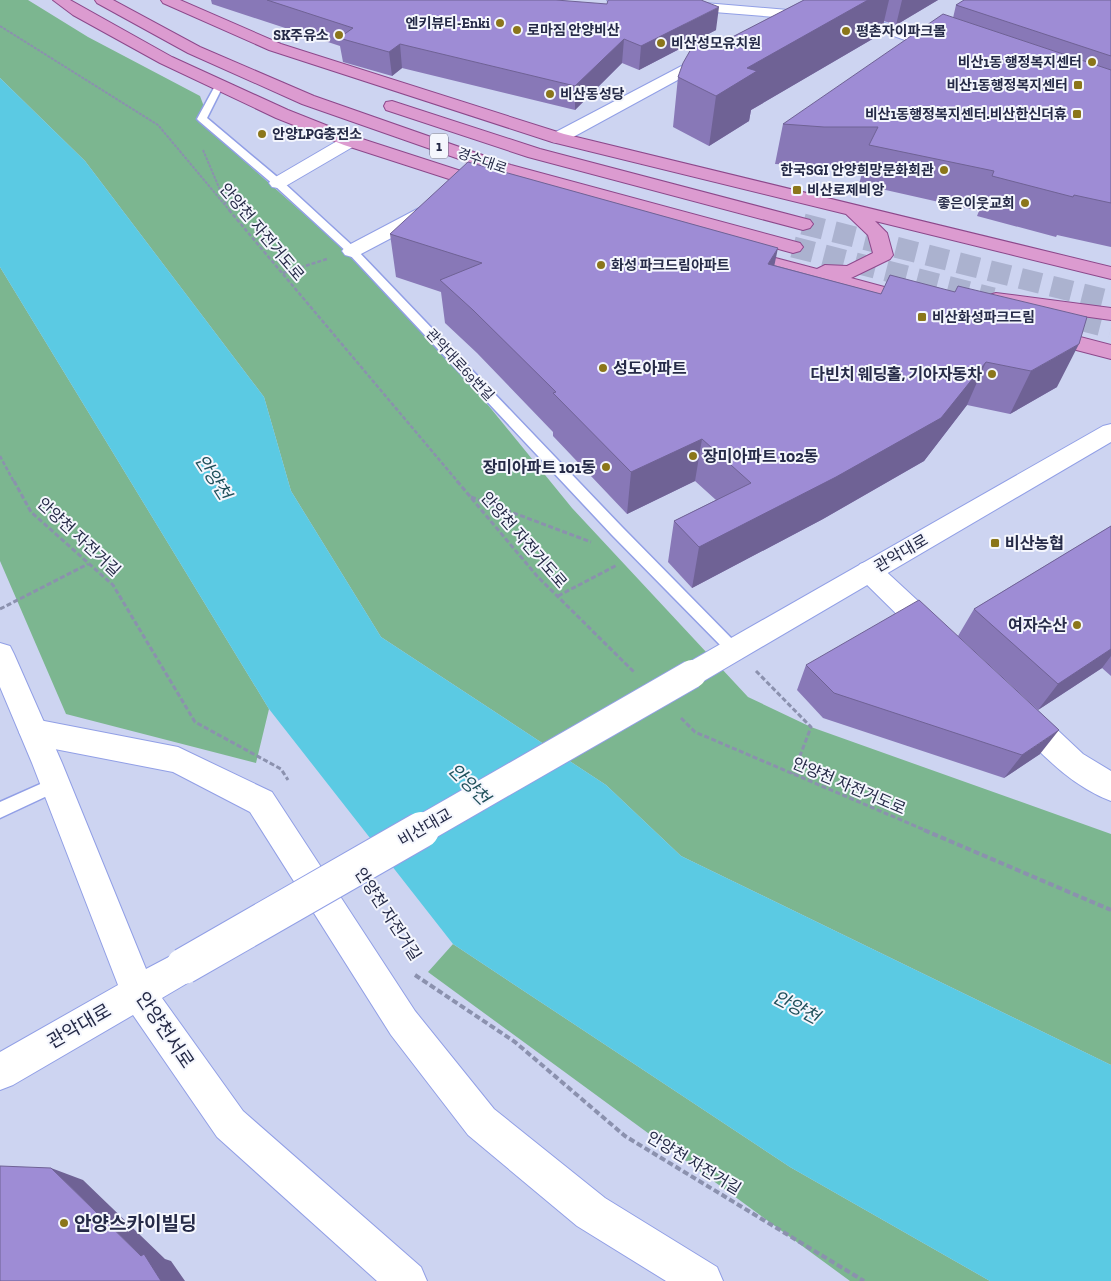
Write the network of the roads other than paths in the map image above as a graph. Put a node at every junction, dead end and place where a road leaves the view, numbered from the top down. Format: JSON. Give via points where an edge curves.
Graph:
{"nodes":[{"id":1,"x":60,"y":0,"type":"edge"},
{"id":2,"x":102,"y":0,"type":"edge"},
{"id":3,"x":161,"y":0,"type":"edge"},
{"id":4,"x":168,"y":0,"type":"edge"},
{"id":5,"x":614,"y":0,"type":"edge"},
{"id":6,"x":788,"y":14,"type":"junction"},
{"id":7,"x":762,"y":27,"type":"edge"},
{"id":8,"x":728,"y":46,"type":"edge"},
{"id":9,"x":963,"y":55,"type":"edge"},
{"id":10,"x":304,"y":74,"type":"dead end"},
{"id":11,"x":220,"y":86,"type":"junction"},
{"id":12,"x":376,"y":101,"type":"dead end"},
{"id":13,"x":558,"y":138,"type":"junction"},
{"id":14,"x":350,"y":141,"type":"junction"},
{"id":15,"x":278,"y":183,"type":"junction"},
{"id":16,"x":479,"y":183,"type":"junction"},
{"id":17,"x":507,"y":191,"type":"edge"},
{"id":18,"x":853,"y":210,"type":"junction"},
{"id":19,"x":803,"y":224,"type":"tunnel mouth"},
{"id":20,"x":793,"y":247,"type":"tunnel mouth"},
{"id":21,"x":726,"y":250,"type":"edge"},
{"id":22,"x":352,"y":251,"type":"junction"},
{"id":23,"x":801,"y":271,"type":"junction"},
{"id":24,"x":1111,"y":273,"type":"edge"},
{"id":25,"x":972,"y":296,"type":"tunnel mouth"},
{"id":26,"x":936,"y":299,"type":"edge"},
{"id":27,"x":1111,"y":314,"type":"edge"},
{"id":28,"x":1022,"y":329,"type":"edge"},
{"id":29,"x":1111,"y":352,"type":"edge"},
{"id":30,"x":1111,"y":432,"type":"edge"},
{"id":31,"x":869,"y":571,"type":"junction"},
{"id":32,"x":733,"y":649,"type":"junction"},
{"id":33,"x":956,"y":653,"type":"edge"},
{"id":34,"x":0,"y":654,"type":"edge"},
{"id":35,"x":692,"y":674,"type":"joint"},
{"id":36,"x":1006,"y":701,"type":"edge"},
{"id":37,"x":34,"y":732,"type":"junction"},
{"id":38,"x":56,"y":784,"type":"junction"},
{"id":39,"x":1111,"y":787,"type":"edge"},
{"id":40,"x":0,"y":810,"type":"edge"},
{"id":41,"x":184,"y":966,"type":"joint"},
{"id":42,"x":138,"y":992,"type":"junction"},
{"id":43,"x":0,"y":1072,"type":"edge"},
{"id":44,"x":407,"y":1281,"type":"edge"},
{"id":45,"x":703,"y":1281,"type":"edge"}],
"edges":[{"from":1,"to":11,"type":"main road"},
{"from":2,"to":20,"type":"main road","name":"경수대로","number":"1","via":[[194,50],[308,100],[505,169]]},
{"from":3,"to":10,"type":"main road","via":[[226,38]]},
{"from":4,"to":13,"type":"main road","via":[[275,47]]},
{"from":5,"to":6,"type":"street"},
{"from":6,"to":7,"type":"street"},
{"from":6,"to":9,"type":"street","via":[[820,5]]},
{"from":8,"to":13,"type":"street"},
{"from":11,"to":14,"type":"main road"},
{"from":11,"to":15,"type":"lane","name":"관악대로69번길","via":[[202,119]]},
{"from":12,"to":19,"type":"main road","name":"경수대로","number":"1","via":[[534,154]]},
{"from":13,"to":18,"type":"main road"},
{"from":14,"to":15,"type":"street"},
{"from":14,"to":16,"type":"main road"},
{"from":15,"to":22,"type":"lane","name":"관악대로69번길"},
{"from":16,"to":17,"type":"main road"},
{"from":16,"to":22,"type":"street"},
{"from":18,"to":23,"type":"main road","via":[[877,233],[883,255],[850,272]]},
{"from":18,"to":24,"type":"main road"},
{"from":21,"to":23,"type":"main road"},
{"from":22,"to":32,"type":"lane","name":"관악대로69번길","via":[[616,531]]},
{"from":23,"to":26,"type":"main road"},
{"from":25,"to":27,"type":"main road"},
{"from":28,"to":29,"type":"main road"},
{"from":30,"to":31,"type":"street","name":"관악대로"},
{"from":31,"to":32,"type":"street","name":"관악대로"},
{"from":31,"to":33,"type":"street"},
{"from":32,"to":35,"type":"street","name":"관악대로"},
{"from":34,"to":37,"type":"street","name":"안양천서로"},
{"from":35,"to":41,"type":"street","name":"비산대교","bridge":true},
{"from":36,"to":39,"type":"street","via":[[1072,763]]},
{"from":37,"to":38,"type":"street","name":"안양천서로"},
{"from":37,"to":45,"type":"street","via":[[178,760],[261,802],[403,1023],[481,1122],[591,1212]]},
{"from":38,"to":40,"type":"lane"},
{"from":38,"to":42,"type":"street","name":"안양천서로"},
{"from":41,"to":42,"type":"street","name":"관악대로"},
{"from":42,"to":43,"type":"street","name":"관악대로"},
{"from":42,"to":44,"type":"street","name":"안양천서로","via":[[230,1124]]}]}
